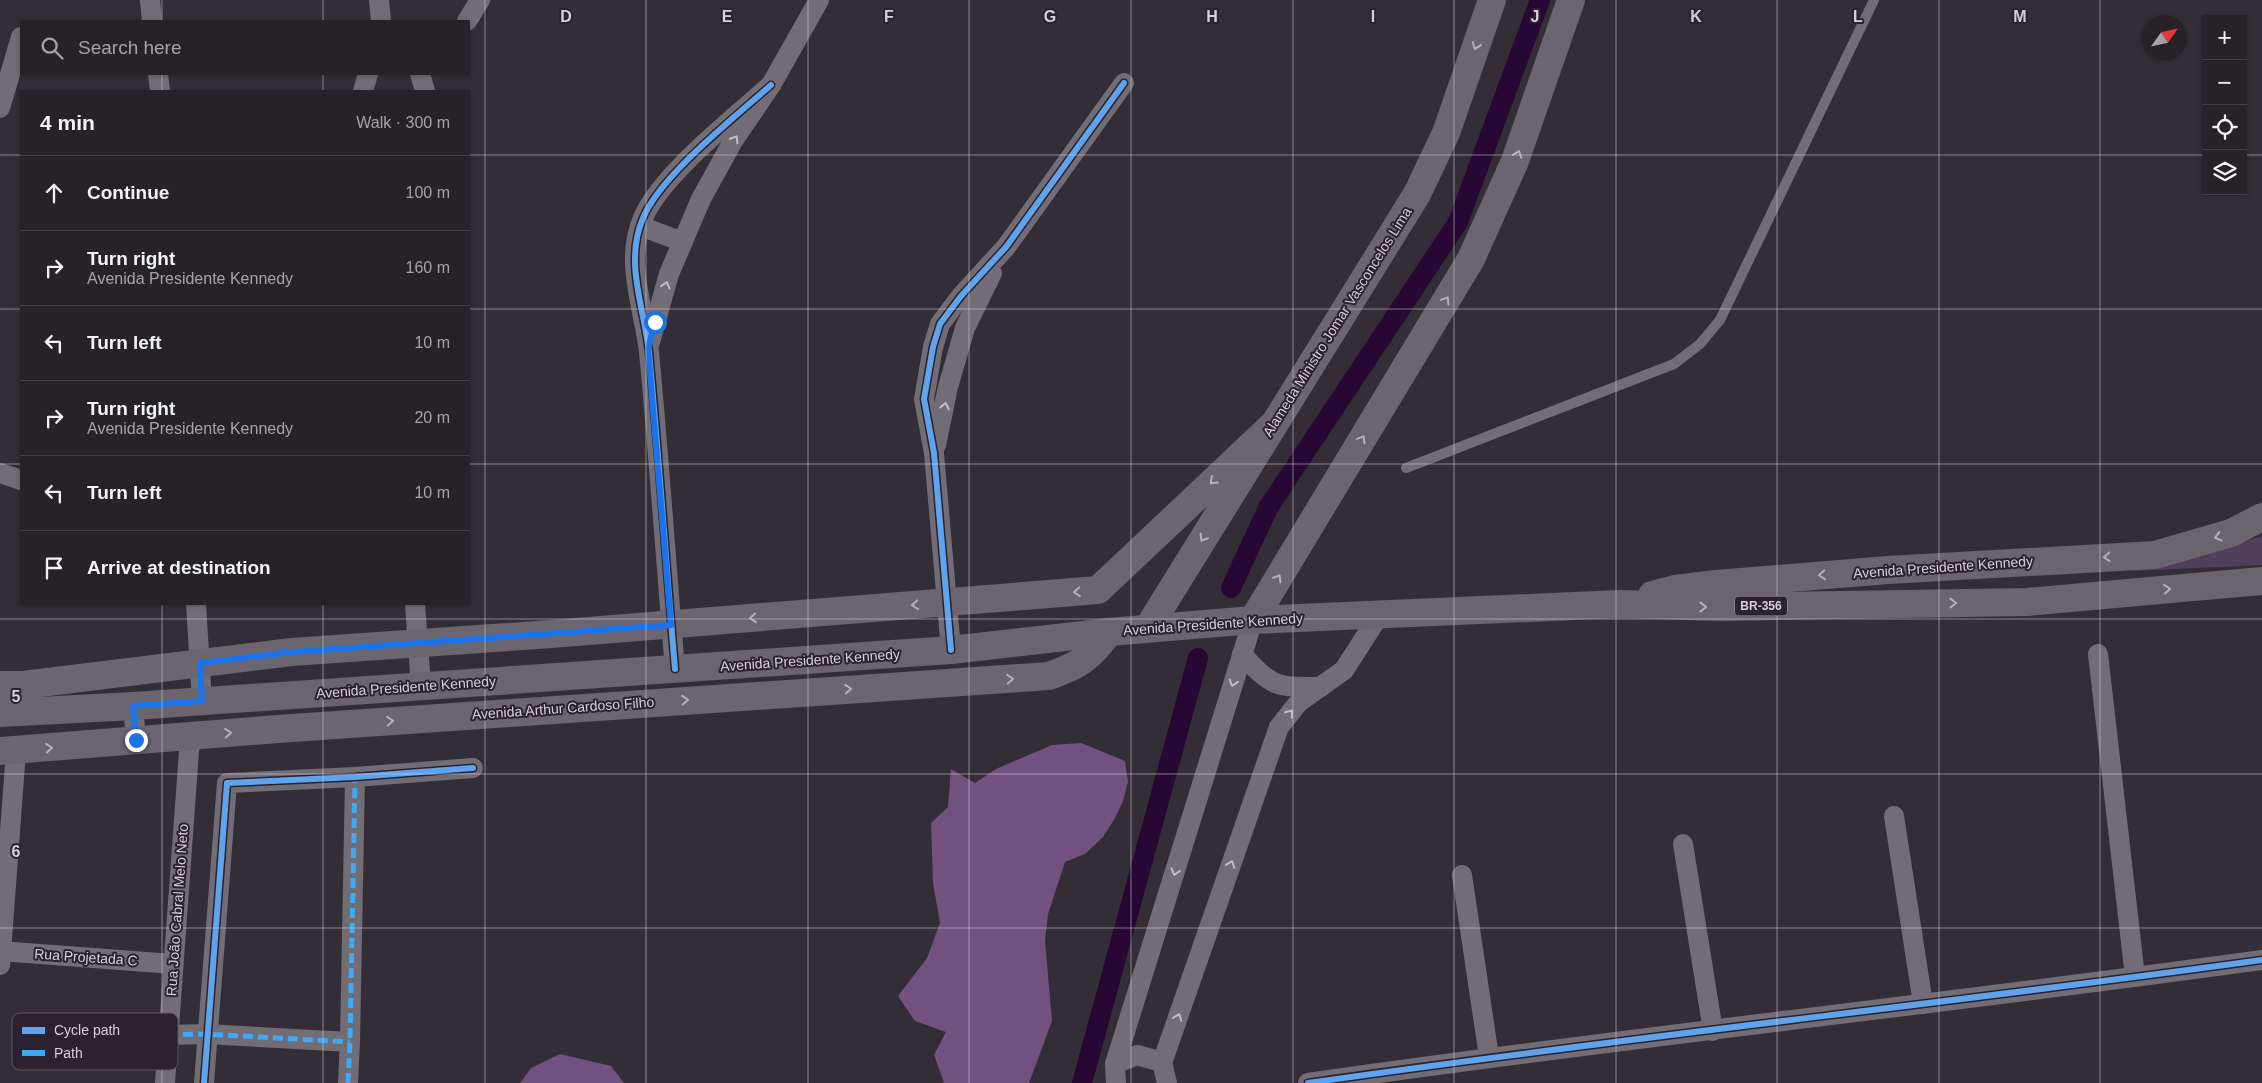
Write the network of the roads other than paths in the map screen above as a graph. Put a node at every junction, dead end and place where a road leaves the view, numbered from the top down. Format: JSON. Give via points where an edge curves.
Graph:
{"nodes":[{"id":1,"x":150,"y":0,"type":"edge"},
{"id":2,"x":378,"y":0,"type":"edge"},
{"id":3,"x":480,"y":0,"type":"edge"},
{"id":4,"x":819,"y":0,"type":"edge"},
{"id":5,"x":1492,"y":0,"type":"edge"},
{"id":6,"x":1571,"y":0,"type":"edge"},
{"id":7,"x":1874,"y":0,"type":"edge"},
{"id":8,"x":152,"y":20,"type":"edge"},
{"id":9,"x":380,"y":20,"type":"edge"},
{"id":10,"x":468,"y":20,"type":"edge"},
{"id":11,"x":20,"y":40,"type":"edge"},
{"id":12,"x":158,"y":75,"type":"edge"},
{"id":13,"x":368,"y":75,"type":"edge"},
{"id":14,"x":1124,"y":83,"type":"dead end"},
{"id":15,"x":771,"y":85,"type":"junction"},
{"id":16,"x":160,"y":90,"type":"edge"},
{"id":17,"x":363,"y":90,"type":"edge"},
{"id":18,"x":0,"y":108,"type":"edge"},
{"id":19,"x":640,"y":226,"type":"junction"},
{"id":20,"x":683,"y":242,"type":"junction"},
{"id":21,"x":648,"y":349,"type":"junction"},
{"id":22,"x":1274,"y":424,"type":"junction"},
{"id":23,"x":1406,"y":468,"type":"dead end"},
{"id":24,"x":0,"y":473,"type":"edge"},
{"id":25,"x":20,"y":480,"type":"edge"},
{"id":26,"x":2262,"y":517,"type":"edge"},
{"id":27,"x":2262,"y":581,"type":"edge"},
{"id":28,"x":947,"y":602,"type":"junction"},
{"id":29,"x":1619,"y":604,"type":"junction"},
{"id":30,"x":196,"y":605,"type":"edge"},
{"id":31,"x":414,"y":605,"type":"edge"},
{"id":32,"x":1380,"y":614,"type":"junction"},
{"id":33,"x":1253,"y":620,"type":"junction"},
{"id":34,"x":671,"y":625,"type":"junction"},
{"id":35,"x":1148,"y":628,"type":"junction"},
{"id":36,"x":1109,"y":632,"type":"junction"},
{"id":37,"x":418,"y":643,"type":"junction"},
{"id":38,"x":951,"y":650,"type":"junction"},
{"id":39,"x":1242,"y":654,"type":"junction"},
{"id":40,"x":2098,"y":654,"type":"dead end"},
{"id":41,"x":200,"y":663,"type":"junction"},
{"id":42,"x":675,"y":669,"type":"junction"},
{"id":43,"x":0,"y":685,"type":"edge"},
{"id":44,"x":421,"y":686,"type":"junction"},
{"id":45,"x":1321,"y":687,"type":"junction"},
{"id":46,"x":275,"y":696,"type":"junction"},
{"id":47,"x":202,"y":701,"type":"junction"},
{"id":48,"x":133,"y":706,"type":"junction"},
{"id":49,"x":0,"y":713,"type":"edge"},
{"id":50,"x":278,"y":728,"type":"junction"},
{"id":51,"x":190,"y":737,"type":"junction"},
{"id":52,"x":136,"y":740,"type":"junction"},
{"id":53,"x":8,"y":751,"type":"edge"},
{"id":54,"x":473,"y":768,"type":"dead end"},
{"id":55,"x":355,"y":777,"type":"junction"},
{"id":56,"x":1894,"y":816,"type":"dead end"},
{"id":57,"x":1683,"y":844,"type":"dead end"},
{"id":58,"x":1462,"y":875,"type":"dead end"},
{"id":59,"x":0,"y":956,"type":"edge"},
{"id":60,"x":2262,"y":960,"type":"edge"},
{"id":61,"x":173,"y":964,"type":"junction"},
{"id":62,"x":2135,"y":978,"type":"junction"},
{"id":63,"x":1923,"y":1004,"type":"junction"},
{"id":64,"x":170,"y":1013,"type":"edge"},
{"id":65,"x":1713,"y":1031,"type":"junction"},
{"id":66,"x":206,"y":1034,"type":"junction"},
{"id":67,"x":178,"y":1035,"type":"edge"},
{"id":68,"x":350,"y":1042,"type":"junction"},
{"id":69,"x":1489,"y":1057,"type":"junction"},
{"id":70,"x":1162,"y":1063,"type":"junction"},
{"id":71,"x":166,"y":1070,"type":"edge"},
{"id":72,"x":1116,"y":1070,"type":"edge"},
{"id":73,"x":165,"y":1083,"type":"edge"},
{"id":74,"x":204,"y":1083,"type":"edge"},
{"id":75,"x":348,"y":1083,"type":"edge"},
{"id":76,"x":1168,"y":1083,"type":"edge"},
{"id":77,"x":1308,"y":1083,"type":"edge"}],
"edges":[{"from":1,"to":8,"type":"street"},
{"from":2,"to":9,"type":"street"},
{"from":3,"to":10,"type":"street"},
{"from":4,"to":15,"type":"street"},
{"from":5,"to":22,"type":"main road","name":"Alameda Ministro Jomar Vasconcelos Lima","one_way":true,"via":[[1446,133],[1417,194]]},
{"from":33,"to":6,"type":"main road","one_way":true,"via":[[1471,259],[1515,161]]},
{"from":7,"to":23,"type":"lane","via":[[1720,320],[1700,344],[1674,364]]},
{"from":11,"to":18,"type":"street"},
{"from":12,"to":16,"type":"street"},
{"from":13,"to":17,"type":"street"},
{"from":14,"to":28,"type":"street","via":[[1006,248],[961,296],[940,324],[932,347],[924,399],[934,453]]},
{"from":15,"to":19,"type":"street","via":[[662,186]]},
{"from":20,"to":15,"type":"street","one_way":true,"via":[[701,199],[733,142]]},
{"from":19,"to":20,"type":"street"},
{"from":19,"to":21,"type":"street","via":[[636,242],[636,288]]},
{"from":21,"to":20,"type":"street","one_way":true,"via":[[669,274]]},
{"from":21,"to":34,"type":"street"},
{"from":22,"to":28,"type":"main road","one_way":true,"via":[[1098,590]]},
{"from":22,"to":35,"type":"main road","name":"Alameda Ministro Jomar Vasconcelos Lima","one_way":true},
{"from":24,"to":25,"type":"street"},
{"from":26,"to":29,"type":"main road","name":"Avenida Presidente Kennedy","one_way":true,"via":[[2231,533],[2155,555],[1888,570],[1716,584],[1675,589]]},
{"from":29,"to":27,"type":"main road","name":"Avenida Presidente Kennedy","number":"BR-356","one_way":true,"via":[[1720,607],[2027,602]]},
{"from":28,"to":34,"type":"main road","one_way":true},
{"from":28,"to":38,"type":"street"},
{"from":29,"to":32,"type":"main road","name":"Avenida Presidente Kennedy"},
{"from":30,"to":41,"type":"street"},
{"from":31,"to":37,"type":"street"},
{"from":32,"to":33,"type":"main road","name":"Avenida Presidente Kennedy"},
{"from":32,"to":45,"type":"street","via":[[1344,670]]},
{"from":33,"to":35,"type":"main road","name":"Avenida Presidente Kennedy"},
{"from":33,"to":39,"type":"street"},
{"from":34,"to":37,"type":"main road"},
{"from":34,"to":42,"type":"street"},
{"from":35,"to":36,"type":"main road","name":"Avenida Presidente Kennedy"},
{"from":36,"to":38,"type":"main road","name":"Avenida Presidente Kennedy"},
{"from":50,"to":36,"type":"main road","name":"Avenida Arthur Cardoso Filho","one_way":true,"via":[[1049,676],[1078,665],[1094,653]]},
{"from":37,"to":41,"type":"main road","via":[[292,652]]},
{"from":37,"to":44,"type":"street"},
{"from":38,"to":42,"type":"main road","name":"Avenida Presidente Kennedy"},
{"from":39,"to":45,"type":"street","via":[[1262,678],[1286,687]]},
{"from":39,"to":72,"type":"street","one_way":true},
{"from":40,"to":62,"type":"street"},
{"from":41,"to":43,"type":"main road","via":[[23,685]]},
{"from":41,"to":47,"type":"street"},
{"from":42,"to":44,"type":"main road","name":"Avenida Presidente Kennedy"},
{"from":44,"to":46,"type":"main road","name":"Avenida Presidente Kennedy"},
{"from":70,"to":45,"type":"street","one_way":true,"via":[[1279,727],[1299,702]]},
{"from":46,"to":47,"type":"main road","name":"Avenida Presidente Kennedy"},
{"from":46,"to":50,"type":"street"},
{"from":47,"to":48,"type":"main road","name":"Avenida Presidente Kennedy"},
{"from":48,"to":49,"type":"main road","name":"Avenida Presidente Kennedy"},
{"from":48,"to":52,"type":"street"},
{"from":51,"to":50,"type":"main road","name":"Avenida Arthur Cardoso Filho","one_way":true},
{"from":51,"to":52,"type":"main road","name":"Avenida Arthur Cardoso Filho"},
{"from":51,"to":61,"type":"street","name":"Rua João Cabral Melo Neto"},
{"from":53,"to":52,"type":"main road","name":"Avenida Arthur Cardoso Filho","one_way":true},
{"from":53,"to":59,"type":"street"},
{"from":54,"to":55,"type":"street"},
{"from":55,"to":66,"type":"street","via":[[227,783]]},
{"from":55,"to":68,"type":"street"},
{"from":56,"to":63,"type":"street"},
{"from":57,"to":65,"type":"street"},
{"from":58,"to":69,"type":"street"},
{"from":59,"to":61,"type":"street","name":"Rua Projetada C"},
{"from":60,"to":62,"type":"street"},
{"from":61,"to":64,"type":"street","name":"Rua João Cabral Melo Neto"},
{"from":62,"to":63,"type":"street"},
{"from":63,"to":65,"type":"street"},
{"from":65,"to":69,"type":"street"},
{"from":66,"to":67,"type":"street"},
{"from":66,"to":68,"type":"street"},
{"from":66,"to":74,"type":"street"},
{"from":68,"to":75,"type":"street"},
{"from":69,"to":77,"type":"street"},
{"from":70,"to":72,"type":"street","via":[[1138,1055]]},
{"from":70,"to":76,"type":"street"},
{"from":71,"to":73,"type":"street","name":"Rua João Cabral Melo Neto"}]}
